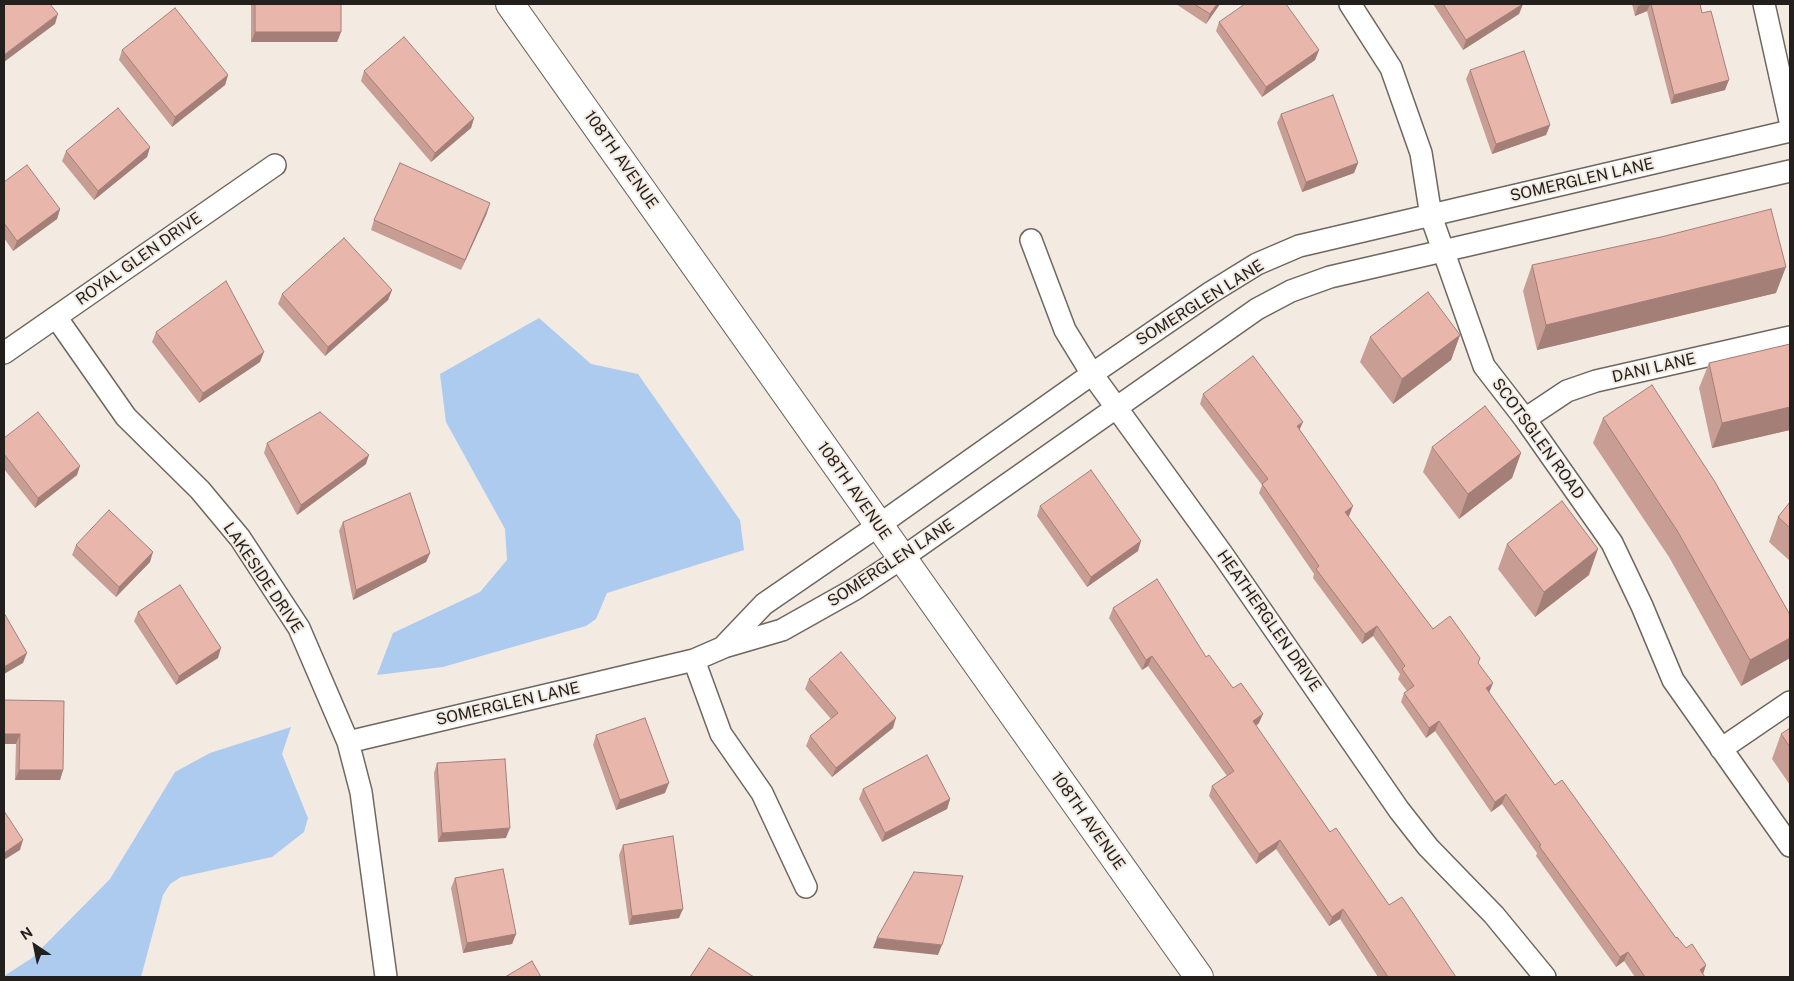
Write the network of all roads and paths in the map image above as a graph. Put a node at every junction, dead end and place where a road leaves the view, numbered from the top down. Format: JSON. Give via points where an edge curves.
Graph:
{"nodes":[{"id":1,"x":510,"y":4,"type":"edge"},
{"id":2,"x":1350,"y":4,"type":"edge"},
{"id":3,"x":1764,"y":4,"type":"edge"},
{"id":4,"x":1790,"y":121,"type":"edge"},
{"id":5,"x":1790,"y":131,"type":"edge"},
{"id":6,"x":275,"y":165,"type":"dead end"},
{"id":7,"x":1790,"y":171,"type":"edge"},
{"id":8,"x":1430,"y":216,"type":"junction"},
{"id":9,"x":1031,"y":240,"type":"dead end"},
{"id":10,"x":1443,"y":251,"type":"junction"},
{"id":11,"x":56,"y":317,"type":"junction"},
{"id":12,"x":1790,"y":337,"type":"edge"},
{"id":13,"x":4,"y":353,"type":"edge"},
{"id":14,"x":1092,"y":374,"type":"junction"},
{"id":15,"x":1117,"y":407,"type":"junction"},
{"id":16,"x":1526,"y":419,"type":"junction"},
{"id":17,"x":879,"y":525,"type":"junction"},
{"id":18,"x":902,"y":558,"type":"junction"},
{"id":19,"x":724,"y":647,"type":"junction"},
{"id":20,"x":694,"y":660,"type":"junction"},
{"id":21,"x":1790,"y":702,"type":"edge"},
{"id":22,"x":348,"y":742,"type":"junction"},
{"id":23,"x":1722,"y":749,"type":"junction"},
{"id":24,"x":1790,"y":846,"type":"edge"},
{"id":25,"x":806,"y":887,"type":"dead end"},
{"id":26,"x":386,"y":977,"type":"edge"},
{"id":27,"x":1199,"y":977,"type":"edge"},
{"id":28,"x":1545,"y":977,"type":"edge"}],
"edges":[{"from":1,"to":17,"type":"street","name":"108TH AVENUE"},
{"from":2,"to":8,"type":"street","name":"SCOTSGLEN ROAD","via":[[1391,68],[1421,153]]},
{"from":3,"to":4,"type":"street"},
{"from":5,"to":8,"type":"street","name":"SOMERGLEN LANE"},
{"from":6,"to":11,"type":"street","name":"ROYAL GLEN DRIVE"},
{"from":7,"to":10,"type":"street","name":"SOMERGLEN LANE"},
{"from":8,"to":10,"type":"street","name":"SCOTSGLEN ROAD"},
{"from":8,"to":14,"type":"street","name":"SOMERGLEN LANE","via":[[1299,246],[1257,264]]},
{"from":9,"to":14,"type":"street","name":"HEATHERGLEN DRIVE","via":[[1065,330]]},
{"from":10,"to":15,"type":"street","name":"SOMERGLEN LANE","via":[[1330,277],[1291,291],[1257,309]]},
{"from":10,"to":16,"type":"street","name":"SCOTSGLEN ROAD","via":[[1484,366]]},
{"from":11,"to":13,"type":"street","name":"ROYAL GLEN DRIVE"},
{"from":11,"to":22,"type":"street","name":"LAKESIDE DRIVE","via":[[126,417],[200,490],[240,538],[300,628]]},
{"from":12,"to":16,"type":"street","name":"DANI LANE","via":[[1596,381],[1566,391]]},
{"from":14,"to":15,"type":"street","name":"HEATHERGLEN DRIVE"},
{"from":14,"to":17,"type":"street","name":"SOMERGLEN LANE"},
{"from":15,"to":18,"type":"street","name":"SOMERGLEN LANE"},
{"from":15,"to":28,"type":"street","name":"HEATHERGLEN DRIVE","via":[[1399,810],[1428,847],[1494,915]]},
{"from":16,"to":23,"type":"street","name":"SCOTSGLEN ROAD","via":[[1612,543],[1673,680]]},
{"from":17,"to":18,"type":"street","name":"108TH AVENUE"},
{"from":17,"to":19,"type":"street","name":"SOMERGLEN LANE","via":[[764,604]]},
{"from":18,"to":19,"type":"street","name":"SOMERGLEN LANE","via":[[782,630]]},
{"from":18,"to":27,"type":"street","name":"108TH AVENUE"},
{"from":19,"to":20,"type":"street","name":"SOMERGLEN LANE"},
{"from":20,"to":22,"type":"street","name":"SOMERGLEN LANE"},
{"from":20,"to":25,"type":"street","via":[[721,734],[762,793]]},
{"from":21,"to":23,"type":"street"},
{"from":22,"to":26,"type":"street","name":"LAKESIDE DRIVE","via":[[361,792]]},
{"from":23,"to":24,"type":"street","name":"SCOTSGLEN ROAD"}]}
